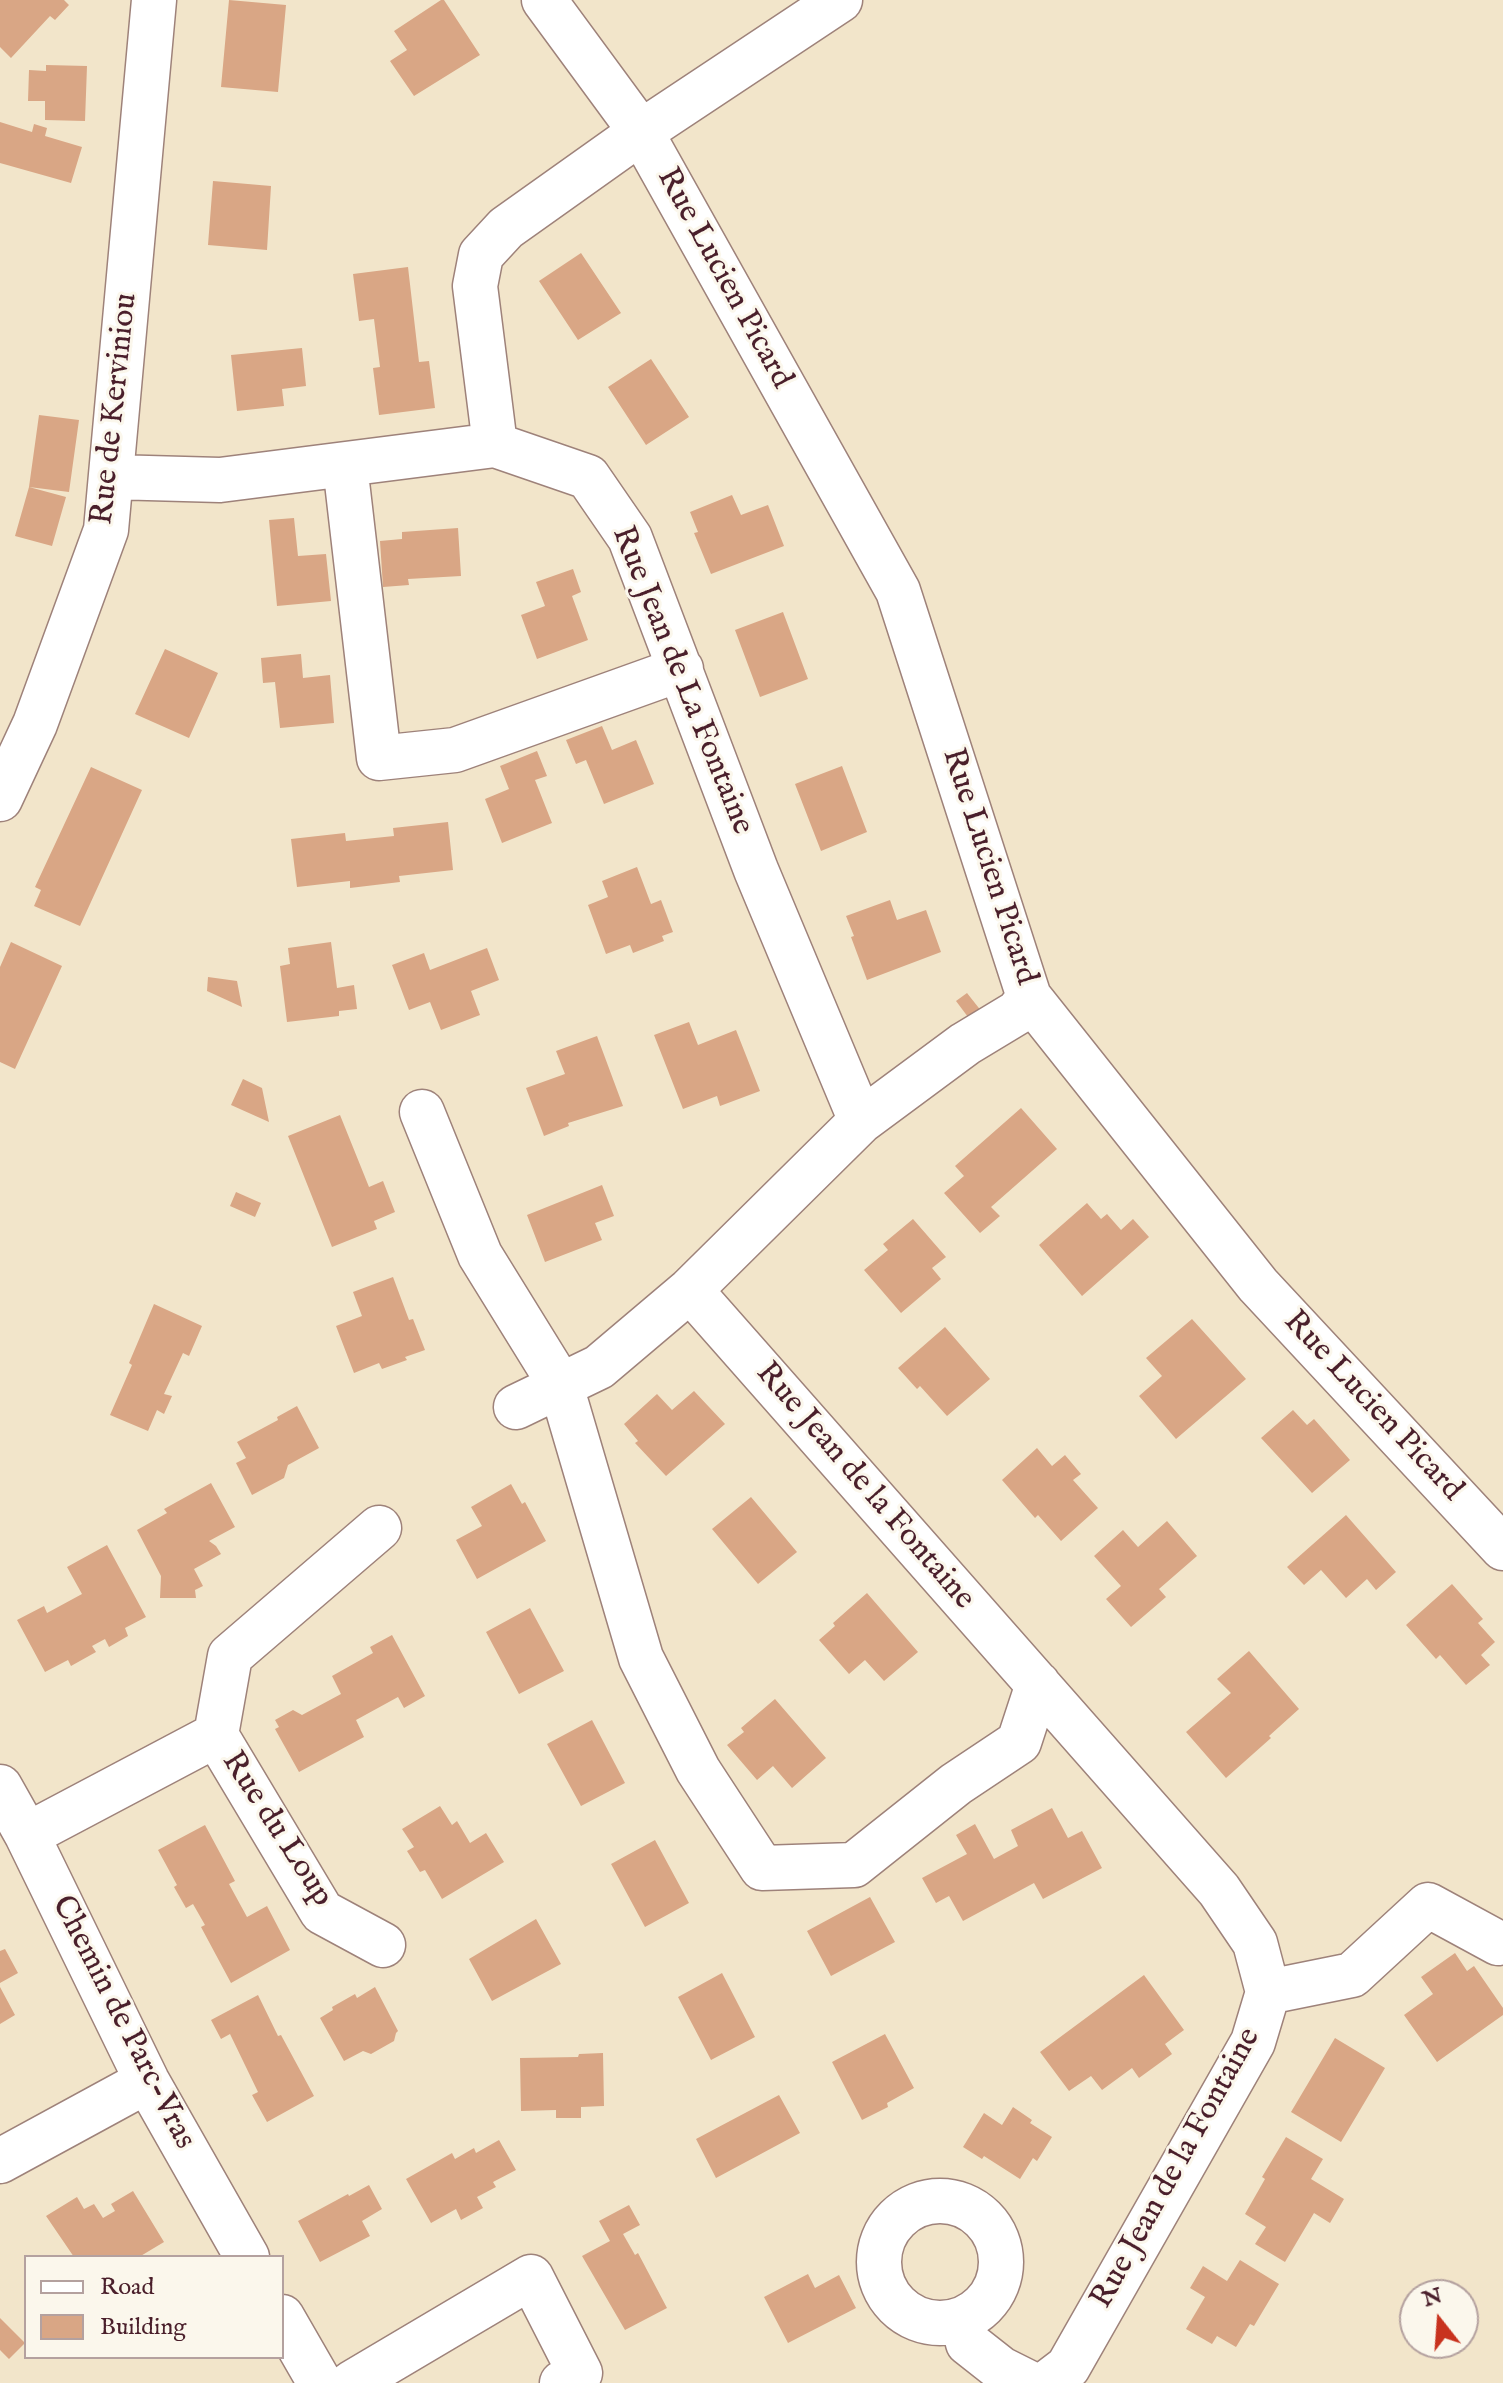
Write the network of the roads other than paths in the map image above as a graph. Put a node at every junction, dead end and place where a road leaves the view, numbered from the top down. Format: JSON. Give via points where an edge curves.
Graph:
{"nodes":[{"id":1,"x":154,"y":0,"type":"edge"},
{"id":2,"x":544,"y":0,"type":"edge"},
{"id":3,"x":840,"y":0,"type":"edge"},
{"id":4,"x":641,"y":132,"type":"junction"},
{"id":5,"x":495,"y":445,"type":"junction"},
{"id":6,"x":345,"y":465,"type":"junction"},
{"id":7,"x":112,"y":477,"type":"junction"},
{"id":8,"x":681,"y":669,"type":"junction"},
{"id":9,"x":0,"y":799,"type":"edge"},
{"id":10,"x":1029,"y":997,"type":"junction"},
{"id":11,"x":422,"y":1112,"type":"dead end"},
{"id":12,"x":861,"y":1121,"type":"junction"},
{"id":13,"x":690,"y":1290,"type":"junction"},
{"id":14,"x":561,"y":1386,"type":"junction"},
{"id":15,"x":516,"y":1407,"type":"dead end"},
{"id":16,"x":379,"y":1528,"type":"dead end"},
{"id":17,"x":1503,"y":1548,"type":"edge"},
{"id":18,"x":1038,"y":1684,"type":"junction"},
{"id":19,"x":216,"y":1735,"type":"junction"},
{"id":20,"x":0,"y":1787,"type":"edge"},
{"id":21,"x":27,"y":1835,"type":"junction"},
{"id":22,"x":1498,"y":1943,"type":"dead end"},
{"id":23,"x":383,"y":1945,"type":"dead end"},
{"id":24,"x":1268,"y":1992,"type":"junction"},
{"id":25,"x":147,"y":2081,"type":"junction"},
{"id":26,"x":0,"y":2161,"type":"edge"},
{"id":27,"x":246,"y":2255,"type":"edge"},
{"id":28,"x":962,"y":2319,"type":"dead end"},
{"id":29,"x":284,"y":2320,"type":"edge"},
{"id":30,"x":320,"y":2383,"type":"edge"},
{"id":31,"x":352,"y":2383,"type":"edge"},
{"id":32,"x":562,"y":2383,"type":"edge"},
{"id":33,"x":1029,"y":2383,"type":"edge"},
{"id":34,"x":1047,"y":2383,"type":"edge"}],
"edges":[{"from":1,"to":7,"type":"street","name":"Rue de Kerviniou"},
{"from":2,"to":4,"type":"street","name":"Rue Lucien Picard"},
{"from":3,"to":4,"type":"street","name":"Rue Lucien Picard"},
{"from":4,"to":5,"type":"street","via":[[506,228],[481,255],[475,286]]},
{"from":4,"to":10,"type":"street","name":"Rue Lucien Picard","via":[[898,591]]},
{"from":5,"to":6,"type":"street","name":"Rue Jean de La Fontaine"},
{"from":5,"to":8,"type":"street","name":"Rue Jean de La Fontaine","via":[[588,477],[630,538]]},
{"from":6,"to":7,"type":"street","name":"Rue Jean de La Fontaine","via":[[220,480]]},
{"from":6,"to":8,"type":"street","via":[[379,758],[455,750]]},
{"from":7,"to":9,"type":"street","name":"Rue de Kerviniou","via":[[106,530],[35,724]]},
{"from":8,"to":12,"type":"street","name":"Rue Jean de La Fontaine","via":[[756,870]]},
{"from":10,"to":12,"type":"street","via":[[1018,1012]]},
{"from":10,"to":17,"type":"street","name":"Rue Lucien Picard","via":[[1258,1285]]},
{"from":11,"to":14,"type":"street","via":[[480,1255]]},
{"from":12,"to":13,"type":"street"},
{"from":13,"to":14,"type":"street","via":[[599,1367]]},
{"from":13,"to":18,"type":"street","name":"Rue Jean de la Fontaine"},
{"from":14,"to":15,"type":"street"},
{"from":14,"to":18,"type":"street","via":[[641,1658],[698,1770],[762,1868],[854,1865],[1019,1742]]},
{"from":16,"to":19,"type":"street","name":"Rue du Loup","via":[[230,1656]]},
{"from":18,"to":24,"type":"street","name":"Rue Jean de la Fontaine","via":[[1219,1890],[1255,1943]]},
{"from":19,"to":21,"type":"street","name":"Rue du Loup"},
{"from":19,"to":23,"type":"street","name":"Rue du Loup","via":[[322,1912]]},
{"from":20,"to":21,"type":"street","name":"Chemin de Parc-Vras"},
{"from":21,"to":25,"type":"street","name":"Chemin de Parc-Vras"},
{"from":22,"to":24,"type":"street","name":"Rue Jean de La Fontaine","via":[[1428,1905],[1352,1975]]},
{"from":24,"to":34,"type":"street","name":"Rue Jean de la Fontaine","via":[[1246,2055],[1068,2367]]},
{"from":25,"to":26,"type":"street"},
{"from":25,"to":27,"type":"street","name":"Chemin de Parc-Vras"},
{"from":28,"to":33,"type":"street","via":[[968,2343]]},
{"from":29,"to":30,"type":"street"},
{"from":31,"to":32,"type":"street","via":[[531,2277],[580,2373]]}]}
